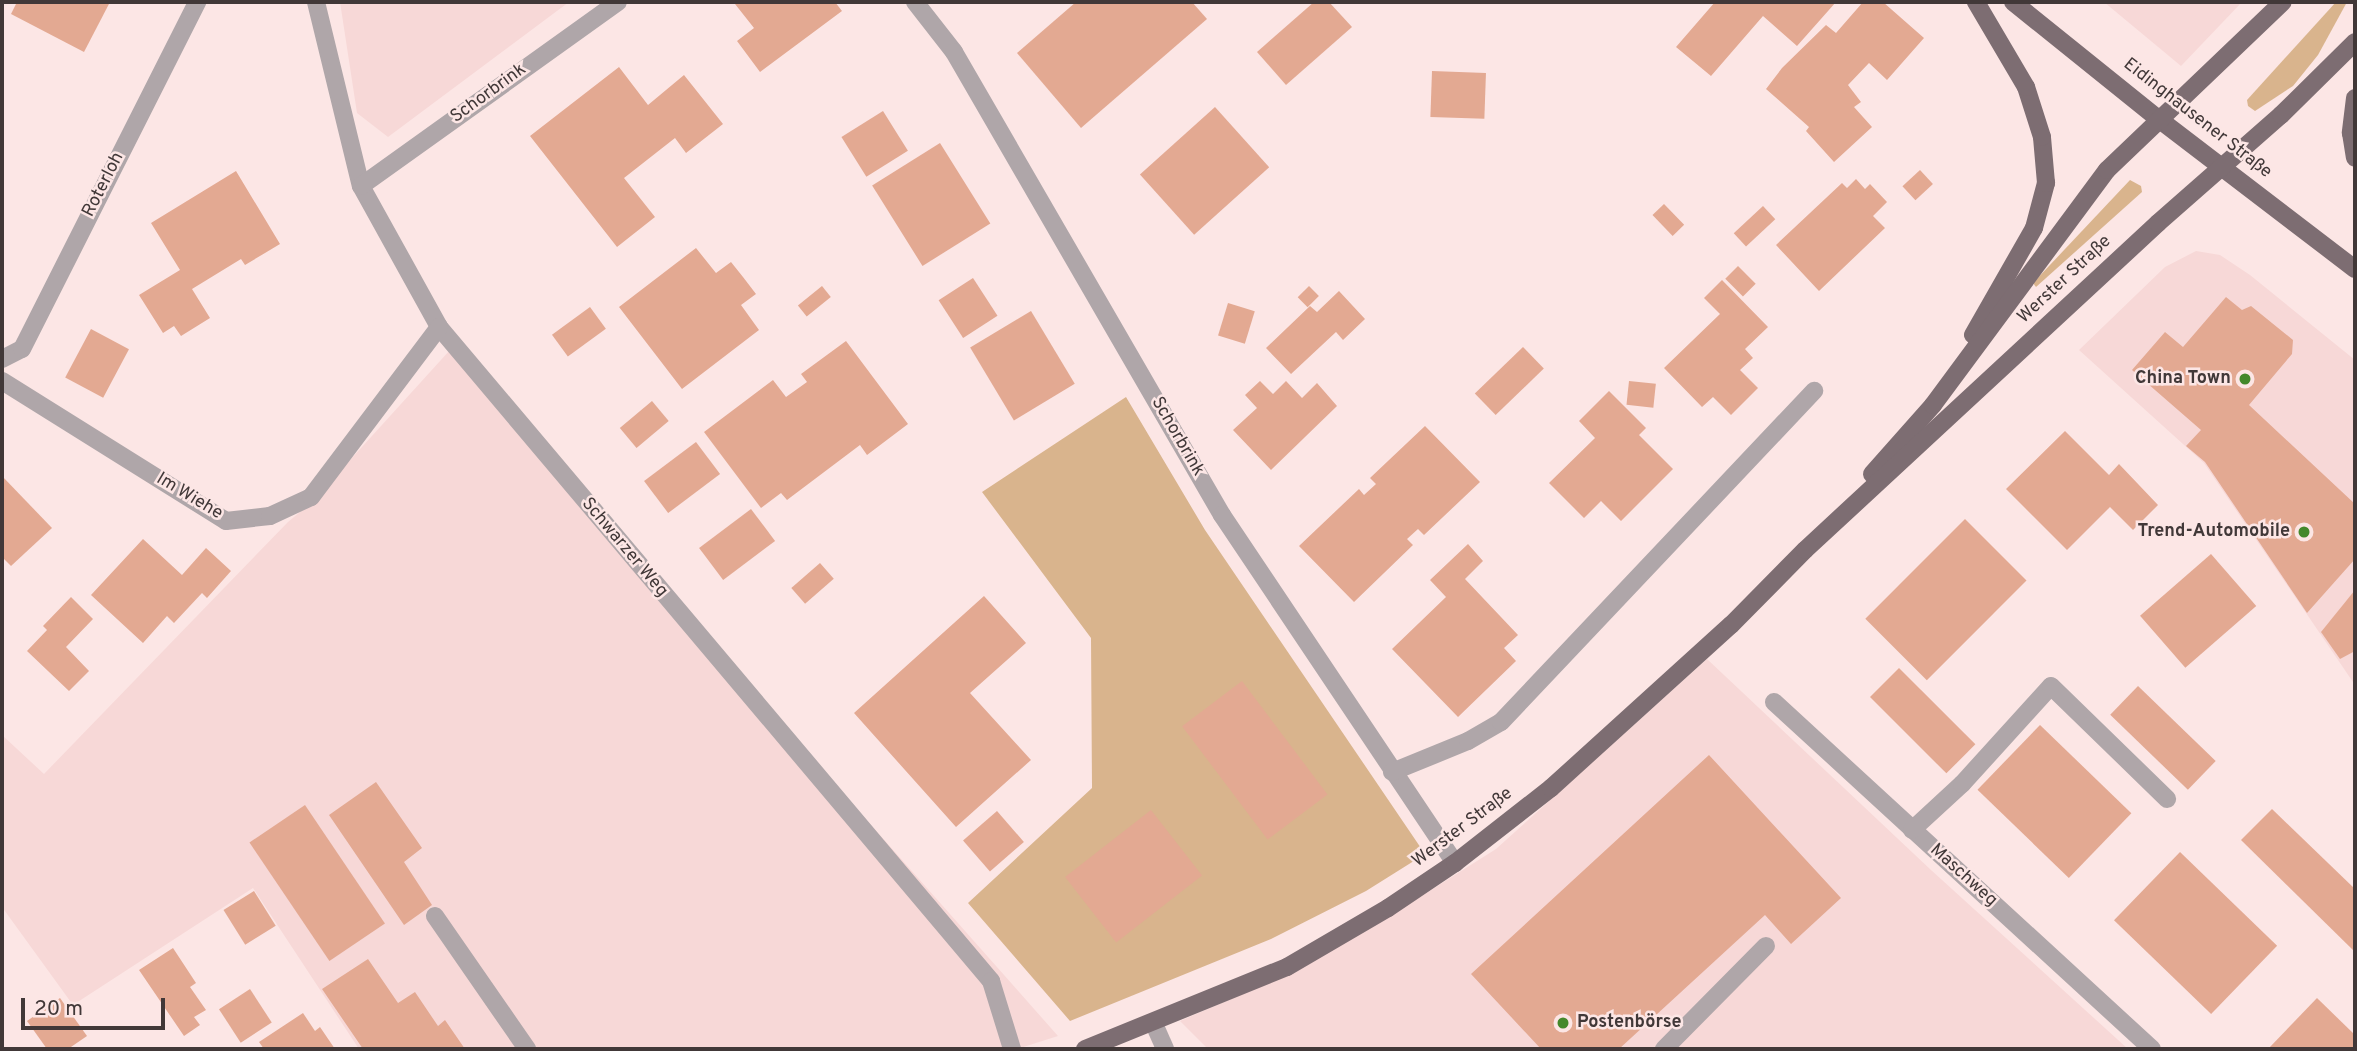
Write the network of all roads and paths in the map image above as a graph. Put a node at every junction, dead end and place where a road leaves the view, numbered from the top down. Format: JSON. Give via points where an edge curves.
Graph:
{"nodes":[{"id":1,"x":197,"y":2,"type":"edge"},
{"id":2,"x":316,"y":2,"type":"edge"},
{"id":3,"x":618,"y":2,"type":"edge"},
{"id":4,"x":915,"y":2,"type":"edge"},
{"id":5,"x":1976,"y":2,"type":"edge"},
{"id":6,"x":2013,"y":2,"type":"edge"},
{"id":7,"x":2283,"y":2,"type":"edge"},
{"id":8,"x":2355,"y":42,"type":"edge"},
{"id":9,"x":2355,"y":98,"type":"edge"},
{"id":10,"x":2160,"y":120,"type":"junction"},
{"id":11,"x":2355,"y":158,"type":"edge"},
{"id":12,"x":2221,"y":167,"type":"junction"},
{"id":13,"x":361,"y":186,"type":"junction"},
{"id":14,"x":2355,"y":269,"type":"edge"},
{"id":15,"x":439,"y":327,"type":"junction"},
{"id":16,"x":2,"y":359,"type":"edge"},
{"id":17,"x":2,"y":381,"type":"edge"},
{"id":18,"x":1814,"y":391,"type":"dead end"},
{"id":19,"x":1933,"y":405,"type":"junction"},
{"id":20,"x":1805,"y":550,"type":"junction"},
{"id":21,"x":1774,"y":702,"type":"dead end"},
{"id":22,"x":1392,"y":772,"type":"junction"},
{"id":23,"x":2167,"y":799,"type":"dead end"},
{"id":24,"x":1912,"y":830,"type":"junction"},
{"id":25,"x":1455,"y":863,"type":"junction"},
{"id":26,"x":435,"y":916,"type":"dead end"},
{"id":27,"x":1766,"y":946,"type":"dead end"},
{"id":28,"x":1154,"y":1024,"type":"junction"},
{"id":29,"x":527,"y":1049,"type":"edge"},
{"id":30,"x":1012,"y":1049,"type":"edge"},
{"id":31,"x":1085,"y":1049,"type":"edge"},
{"id":32,"x":1165,"y":1049,"type":"edge"},
{"id":33,"x":1664,"y":1049,"type":"edge"},
{"id":34,"x":2152,"y":1049,"type":"edge"}],
"edges":[{"from":1,"to":16,"type":"street","name":"Roterloh","via":[[22,349]]},
{"from":2,"to":13,"type":"street","name":"Schwarzer Weg"},
{"from":3,"to":13,"type":"street","name":"Schorbrink"},
{"from":4,"to":22,"type":"street","name":"Schorbrink","via":[[954,52],[1222,515]]},
{"from":5,"to":19,"type":"main road","via":[[2026,87],[2042,137],[2046,183],[2034,228]]},
{"from":6,"to":10,"type":"main road","name":"Eidinghausener Straße"},
{"from":7,"to":10,"type":"main road","name":"Werster Straße"},
{"from":8,"to":12,"type":"main road","name":"Werster Straße"},
{"from":9,"to":11,"type":"main road","via":[[2351,133]]},
{"from":10,"to":12,"type":"main road","name":"Eidinghausener Straße"},
{"from":10,"to":19,"type":"main road","name":"Werster Straße","via":[[2107,170]]},
{"from":12,"to":14,"type":"main road","name":"Eidinghausener Straße"},
{"from":12,"to":20,"type":"main road","name":"Werster Straße"},
{"from":13,"to":15,"type":"street","name":"Schwarzer Weg"},
{"from":15,"to":17,"type":"street","name":"Im Wiehe","via":[[311,497],[270,516],[226,521]]},
{"from":15,"to":30,"type":"street","name":"Schwarzer Weg","via":[[991,981]]},
{"from":18,"to":22,"type":"street","via":[[1501,722],[1468,741]]},
{"from":19,"to":20,"type":"main road","name":"Werster Straße"},
{"from":20,"to":25,"type":"main road","name":"Werster Straße","via":[[1731,625],[1551,788]]},
{"from":21,"to":24,"type":"street","name":"Maschweg"},
{"from":22,"to":25,"type":"street","name":"Schorbrink"},
{"from":23,"to":24,"type":"street","via":[[2050,686],[1962,784]]},
{"from":24,"to":34,"type":"street","name":"Maschweg"},
{"from":25,"to":28,"type":"main road","name":"Werster Straße","via":[[1287,967]]},
{"from":26,"to":29,"type":"street"},
{"from":27,"to":33,"type":"street"},
{"from":28,"to":31,"type":"main road","name":"Werster Straße"},
{"from":28,"to":32,"type":"street"}]}
